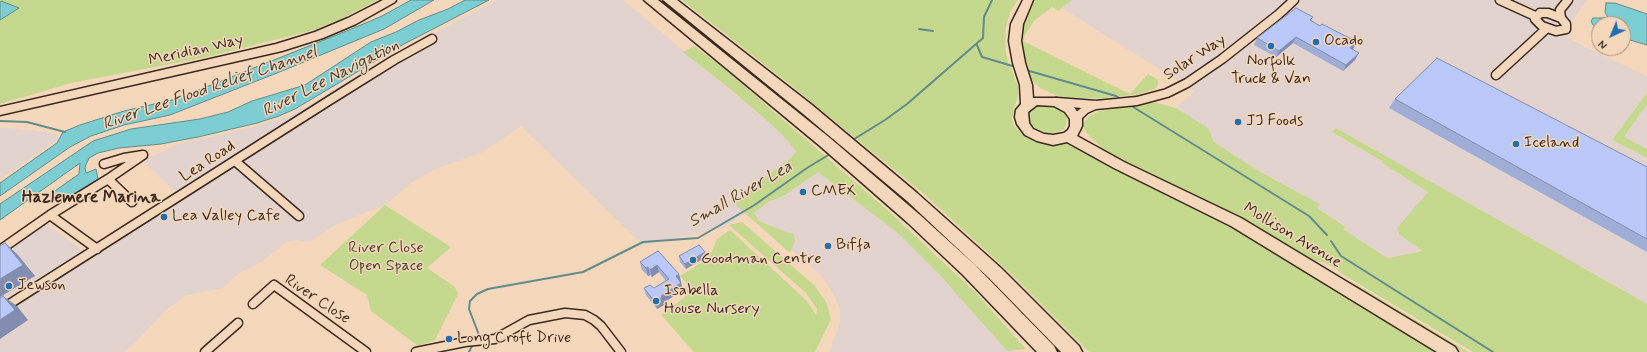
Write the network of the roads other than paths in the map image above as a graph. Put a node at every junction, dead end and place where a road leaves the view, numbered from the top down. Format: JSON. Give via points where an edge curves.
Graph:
{"nodes":[{"id":1,"x":391,"y":0,"type":"edge"},
{"id":2,"x":650,"y":0,"type":"edge"},
{"id":3,"x":669,"y":0,"type":"edge"},
{"id":4,"x":1028,"y":0,"type":"edge"},
{"id":5,"x":1294,"y":0,"type":"edge"},
{"id":6,"x":1500,"y":0,"type":"edge"},
{"id":7,"x":1568,"y":0,"type":"edge"},
{"id":8,"x":1535,"y":16,"type":"junction"},
{"id":9,"x":1561,"y":18,"type":"junction"},
{"id":10,"x":1546,"y":29,"type":"junction"},
{"id":11,"x":432,"y":39,"type":"dead end"},
{"id":12,"x":1496,"y":75,"type":"dead end"},
{"id":13,"x":1024,"y":80,"type":"junction"},
{"id":14,"x":1054,"y":101,"type":"junction"},
{"id":15,"x":1027,"y":105,"type":"junction"},
{"id":16,"x":1096,"y":105,"type":"junction"},
{"id":17,"x":0,"y":111,"type":"edge"},
{"id":18,"x":1076,"y":122,"type":"junction"},
{"id":19,"x":1068,"y":136,"type":"junction"},
{"id":20,"x":855,"y":158,"type":"junction"},
{"id":21,"x":1111,"y":160,"type":"junction"},
{"id":22,"x":235,"y":161,"type":"junction"},
{"id":23,"x":104,"y":164,"type":"dead end"},
{"id":24,"x":108,"y":179,"type":"junction"},
{"id":25,"x":132,"y":202,"type":"dead end"},
{"id":26,"x":50,"y":215,"type":"junction"},
{"id":27,"x":299,"y":216,"type":"dead end"},
{"id":28,"x":97,"y":249,"type":"junction"},
{"id":29,"x":0,"y":250,"type":"edge"},
{"id":30,"x":253,"y":304,"type":"dead end"},
{"id":31,"x":0,"y":310,"type":"edge"},
{"id":32,"x":238,"y":323,"type":"dead end"},
{"id":33,"x":205,"y":352,"type":"edge"},
{"id":34,"x":366,"y":352,"type":"edge"},
{"id":35,"x":416,"y":352,"type":"edge"},
{"id":36,"x":621,"y":352,"type":"edge"},
{"id":37,"x":1048,"y":352,"type":"edge"},
{"id":38,"x":1073,"y":352,"type":"edge"},
{"id":39,"x":1450,"y":352,"type":"edge"}],
"edges":[{"from":1,"to":17,"type":"main road","name":"Meridian Way","via":[[346,24],[278,48]]},
{"from":2,"to":20,"type":"highway","via":[[825,142]]},
{"from":3,"to":20,"type":"highway","via":[[842,137]]},
{"from":4,"to":13,"type":"main road","via":[[1017,24],[1015,41]]},
{"from":5,"to":16,"type":"street","name":"Solar Way","via":[[1222,59],[1187,83],[1161,96]]},
{"from":6,"to":8,"type":"street"},
{"from":7,"to":9,"type":"street","via":[[1560,10]]},
{"from":8,"to":9,"type":"street","via":[[1548,13]]},
{"from":8,"to":10,"type":"street","via":[[1539,24]]},
{"from":9,"to":10,"type":"street","via":[[1566,24],[1566,29]]},
{"from":10,"to":12,"type":"street"},
{"from":11,"to":22,"type":"street","name":"Lea Road","via":[[394,60]]},
{"from":13,"to":14,"type":"main road","name":"Mollison Avenue"},
{"from":13,"to":15,"type":"main road"},
{"from":14,"to":15,"type":"main road","via":[[1036,101]]},
{"from":14,"to":16,"type":"street","name":"Solar Way"},
{"from":14,"to":18,"type":"main road","name":"Mollison Avenue","via":[[1069,109]]},
{"from":15,"to":19,"type":"main road","via":[[1022,110],[1021,117],[1029,132],[1052,140]]},
{"from":16,"to":18,"type":"street","name":"Solar Way","via":[[1086,109]]},
{"from":18,"to":19,"type":"main road"},
{"from":18,"to":21,"type":"main road","name":"Mollison Avenue","via":[[1089,141]]},
{"from":19,"to":21,"type":"main road","name":"Mollison Avenue"},
{"from":20,"to":37,"type":"highway"},
{"from":20,"to":38,"type":"highway","via":[[966,246]]},
{"from":21,"to":39,"type":"main road","name":"Mollison Avenue","via":[[1236,222]]},
{"from":22,"to":27,"type":"street"},
{"from":22,"to":28,"type":"street","name":"Lea Road"},
{"from":23,"to":24,"type":"street","via":[[143,155]]},
{"from":24,"to":25,"type":"street"},
{"from":24,"to":26,"type":"street"},
{"from":26,"to":28,"type":"street"},
{"from":26,"to":29,"type":"street"},
{"from":28,"to":31,"type":"street","name":"Lea Road"},
{"from":30,"to":34,"type":"street","name":"River Close","via":[[274,285]]},
{"from":32,"to":33,"type":"street"},
{"from":35,"to":36,"type":"street","via":[[489,340],[501,337],[529,320],[575,314],[585,315],[598,323]]}]}
